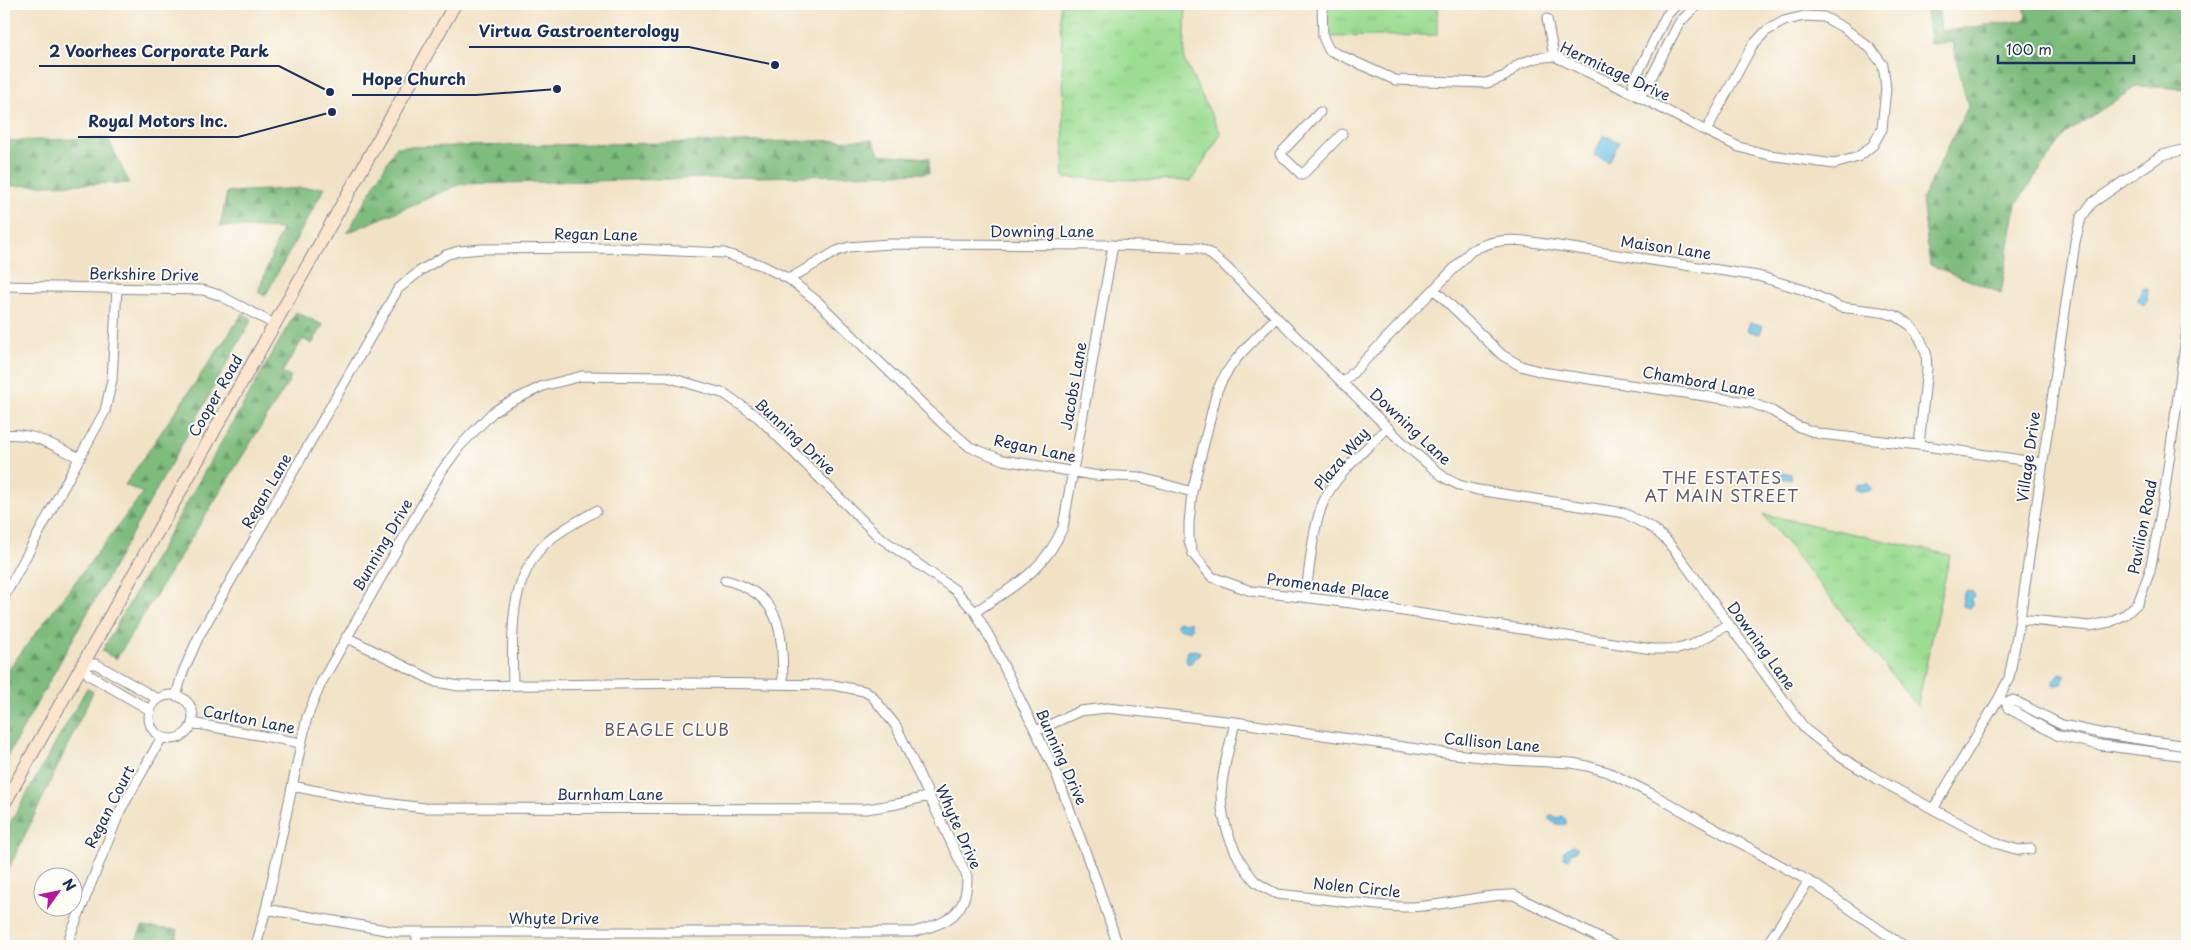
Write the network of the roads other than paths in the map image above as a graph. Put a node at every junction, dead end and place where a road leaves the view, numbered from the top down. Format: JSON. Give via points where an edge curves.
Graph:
{"nodes":[{"id":1,"x":455,"y":4,"type":"edge"},
{"id":2,"x":1322,"y":4,"type":"edge"},
{"id":3,"x":1677,"y":4,"type":"edge"},
{"id":4,"x":1698,"y":4,"type":"edge"},
{"id":5,"x":1547,"y":19,"type":"dead end"},
{"id":6,"x":1554,"y":56,"type":"junction"},
{"id":7,"x":1636,"y":95,"type":"junction"},
{"id":8,"x":1320,"y":112,"type":"dead end"},
{"id":9,"x":1706,"y":131,"type":"junction"},
{"id":10,"x":1342,"y":134,"type":"dead end"},
{"id":11,"x":2187,"y":149,"type":"edge"},
{"id":12,"x":1113,"y":245,"type":"junction"},
{"id":13,"x":789,"y":279,"type":"junction"},
{"id":14,"x":4,"y":286,"type":"edge"},
{"id":15,"x":117,"y":288,"type":"junction"},
{"id":16,"x":1434,"y":289,"type":"junction"},
{"id":17,"x":1277,"y":317,"type":"junction"},
{"id":18,"x":276,"y":325,"type":"junction"},
{"id":19,"x":2187,"y":331,"type":"edge"},
{"id":20,"x":1343,"y":383,"type":"junction"},
{"id":21,"x":1387,"y":428,"type":"junction"},
{"id":22,"x":4,"y":434,"type":"edge"},
{"id":23,"x":1919,"y":445,"type":"junction"},
{"id":24,"x":80,"y":458,"type":"junction"},
{"id":25,"x":2042,"y":463,"type":"junction"},
{"id":26,"x":1073,"y":472,"type":"junction"},
{"id":27,"x":1192,"y":492,"type":"junction"},
{"id":28,"x":596,"y":511,"type":"dead end"},
{"id":29,"x":725,"y":580,"type":"dead end"},
{"id":30,"x":4,"y":597,"type":"edge"},
{"id":31,"x":1305,"y":597,"type":"junction"},
{"id":32,"x":975,"y":612,"type":"junction"},
{"id":33,"x":2020,"y":619,"type":"junction"},
{"id":34,"x":1727,"y":625,"type":"junction"},
{"id":35,"x":346,"y":637,"type":"junction"},
{"id":36,"x":82,"y":664,"type":"junction"},
{"id":37,"x":783,"y":684,"type":"junction"},
{"id":38,"x":513,"y":685,"type":"junction"},
{"id":39,"x":176,"y":696,"type":"junction"},
{"id":40,"x":158,"y":699,"type":"junction"},
{"id":41,"x":2003,"y":700,"type":"junction"},
{"id":42,"x":150,"y":710,"type":"junction"},
{"id":43,"x":1235,"y":722,"type":"junction"},
{"id":44,"x":192,"y":723,"type":"junction"},
{"id":45,"x":1036,"y":731,"type":"junction"},
{"id":46,"x":162,"y":738,"type":"junction"},
{"id":47,"x":300,"y":744,"type":"junction"},
{"id":48,"x":2187,"y":746,"type":"edge"},
{"id":49,"x":2187,"y":756,"type":"edge"},
{"id":50,"x":292,"y":786,"type":"junction"},
{"id":51,"x":930,"y":796,"type":"junction"},
{"id":52,"x":4,"y":804,"type":"edge"},
{"id":53,"x":1933,"y":809,"type":"junction"},
{"id":54,"x":2031,"y":849,"type":"dead end"},
{"id":55,"x":1808,"y":881,"type":"junction"},
{"id":56,"x":266,"y":909,"type":"junction"},
{"id":57,"x":417,"y":933,"type":"junction"},
{"id":58,"x":66,"y":946,"type":"edge"},
{"id":59,"x":256,"y":946,"type":"edge"},
{"id":60,"x":417,"y":946,"type":"edge"},
{"id":61,"x":1118,"y":946,"type":"edge"},
{"id":62,"x":1615,"y":946,"type":"edge"},
{"id":63,"x":1766,"y":946,"type":"edge"},
{"id":64,"x":1903,"y":946,"type":"edge"}],
"edges":[{"from":1,"to":18,"type":"street","name":"Cooper Road"},
{"from":2,"to":6,"type":"street","name":"Hermitage Drive","via":[[1323,37],[1329,50],[1395,80],[1487,82],[1505,76],[1519,64]]},
{"from":3,"to":7,"type":"street","via":[[1666,16],[1633,83]]},
{"from":4,"to":7,"type":"street","via":[[1679,23],[1644,90]]},
{"from":5,"to":6,"type":"street"},
{"from":6,"to":7,"type":"street","name":"Hermitage Drive"},
{"from":7,"to":9,"type":"street","name":"Hermitage Drive"},
{"from":8,"to":10,"type":"street","via":[[1280,154],[1302,175]]},
{"from":9,"to":9,"type":"street","name":"Hermitage Drive","via":[[1739,147],[1769,155],[1834,164],[1858,157],[1873,145],[1882,129],[1886,88],[1883,66],[1870,48],[1824,17],[1804,16],[1784,21],[1766,31],[1752,46]]},
{"from":11,"to":25,"type":"street","name":"Village Drive","via":[[2172,151],[2148,163],[2092,203],[2081,218]]},
{"from":12,"to":13,"type":"street","name":"Downing Lane","via":[[889,244],[849,247],[837,250]]},
{"from":12,"to":17,"type":"street","name":"Downing Lane","via":[[1199,248],[1226,267]]},
{"from":12,"to":26,"type":"street","name":"Jacobs Lane"},
{"from":13,"to":26,"type":"street","name":"Regan Lane","via":[[818,302],[970,447],[1003,460]]},
{"from":13,"to":39,"type":"street","name":"Regan Lane","via":[[761,265],[724,253],[611,248],[459,251],[420,271],[398,289],[209,618],[183,672]]},
{"from":14,"to":15,"type":"street","name":"Berkshire Drive"},
{"from":15,"to":18,"type":"street","name":"Berkshire Drive","via":[[203,290]]},
{"from":15,"to":24,"type":"street","via":[[112,380],[105,411]]},
{"from":16,"to":20,"type":"street","name":"Maison Lane"},
{"from":16,"to":23,"type":"street","name":"Chambord Lane","via":[[1502,355],[1521,366],[1542,372],[1752,402],[1797,426],[1820,434]]},
{"from":16,"to":23,"type":"street","name":"Maison Lane","via":[[1471,251],[1488,242],[1506,239],[1758,276],[1804,290],[1840,307],[1896,316],[1910,325],[1926,353]]},
{"from":17,"to":20,"type":"street","name":"Downing Lane"},
{"from":17,"to":27,"type":"street","name":"Promenade Place","via":[[1244,350],[1222,379]]},
{"from":18,"to":36,"type":"street","name":"Cooper Road"},
{"from":19,"to":33,"type":"street","name":"Pavilion Road","via":[[2164,496],[2150,571],[2138,603],[2110,622],[2090,626]]},
{"from":20,"to":21,"type":"street","name":"Downing Lane"},
{"from":21,"to":31,"type":"street","name":"Plaza Way","via":[[1343,474],[1323,504]]},
{"from":21,"to":34,"type":"street","name":"Downing Lane","via":[[1445,478],[1459,485],[1624,513],[1639,520],[1667,541]]},
{"from":22,"to":24,"type":"street","via":[[22,433]]},
{"from":23,"to":25,"type":"street","name":"Chambord Lane"},
{"from":24,"to":30,"type":"street"},
{"from":25,"to":33,"type":"street","name":"Village Drive"},
{"from":26,"to":27,"type":"street","name":"Regan Lane","via":[[1139,477]]},
{"from":26,"to":32,"type":"street","name":"Jacobs Lane","via":[[1063,527],[1055,546],[1031,573]]},
{"from":27,"to":31,"type":"street","name":"Promenade Place","via":[[1189,541],[1193,554],[1212,577],[1251,591]]},
{"from":28,"to":38,"type":"street","via":[[550,540],[526,572],[514,606]]},
{"from":29,"to":37,"type":"street","via":[[755,591],[772,611],[782,641]]},
{"from":31,"to":34,"type":"street","name":"Promenade Place","via":[[1652,649],[1678,649],[1692,645]]},
{"from":32,"to":35,"type":"street","name":"Bunning Drive","via":[[955,590],[878,536],[759,418],[725,394],[666,377],[582,376],[543,386],[506,404],[481,423],[459,447],[441,472]]},
{"from":32,"to":45,"type":"street","name":"Bunning Drive"},
{"from":33,"to":41,"type":"street","name":"Village Drive"},
{"from":34,"to":53,"type":"street","name":"Downing Lane","via":[[1805,729],[1839,756]]},
{"from":35,"to":38,"type":"street","name":"Whyte Drive","via":[[436,682],[459,686]]},
{"from":35,"to":47,"type":"street","name":"Bunning Drive","via":[[321,683]]},
{"from":36,"to":40,"type":"street","via":[[96,664]]},
{"from":36,"to":42,"type":"street","via":[[89,675]]},
{"from":36,"to":52,"type":"street","name":"Cooper Road"},
{"from":37,"to":38,"type":"street","name":"Whyte Drive"},
{"from":37,"to":51,"type":"street","name":"Whyte Drive","via":[[851,687],[872,696],[896,726]]},
{"from":39,"to":40,"type":"street"},
{"from":39,"to":44,"type":"street","via":[[189,704]]},
{"from":40,"to":42,"type":"street"},
{"from":41,"to":48,"type":"street","via":[[2013,700],[2062,725]]},
{"from":41,"to":49,"type":"street","via":[[2008,708],[2058,736]]},
{"from":41,"to":53,"type":"street","name":"Village Drive"},
{"from":42,"to":46,"type":"street","via":[[150,724]]},
{"from":43,"to":45,"type":"street","name":"Callison Lane","via":[[1107,708],[1080,711]]},
{"from":43,"to":55,"type":"street","name":"Callison Lane","via":[[1437,752],[1572,763],[1594,768],[1652,794]]},
{"from":43,"to":62,"type":"street","name":"Nolen Circle","via":[[1223,780],[1223,811],[1238,856],[1265,888],[1277,894],[1404,907],[1514,895]]},
{"from":44,"to":46,"type":"street","via":[[180,737]]},
{"from":44,"to":47,"type":"street","name":"Carlton Lane"},
{"from":45,"to":61,"type":"street","name":"Bunning Drive","via":[[1063,791]]},
{"from":46,"to":58,"type":"street","name":"Regan Court","via":[[120,811]]},
{"from":47,"to":50,"type":"street","name":"Bunning Drive"},
{"from":50,"to":51,"type":"street","name":"Burnham Lane","via":[[394,805],[483,809],[867,809]]},
{"from":50,"to":56,"type":"street","name":"Bunning Drive"},
{"from":51,"to":57,"type":"street","name":"Whyte Drive","via":[[967,876],[962,904],[956,913],[938,926],[913,932]]},
{"from":53,"to":54,"type":"street","name":"Downing Lane","via":[[1998,844],[2019,850]]},
{"from":55,"to":63,"type":"street"},
{"from":55,"to":64,"type":"street","name":"Callison Lane"},
{"from":56,"to":57,"type":"street","name":"Whyte Drive"},
{"from":56,"to":59,"type":"street","name":"Bunning Drive"},
{"from":57,"to":60,"type":"street"}]}
